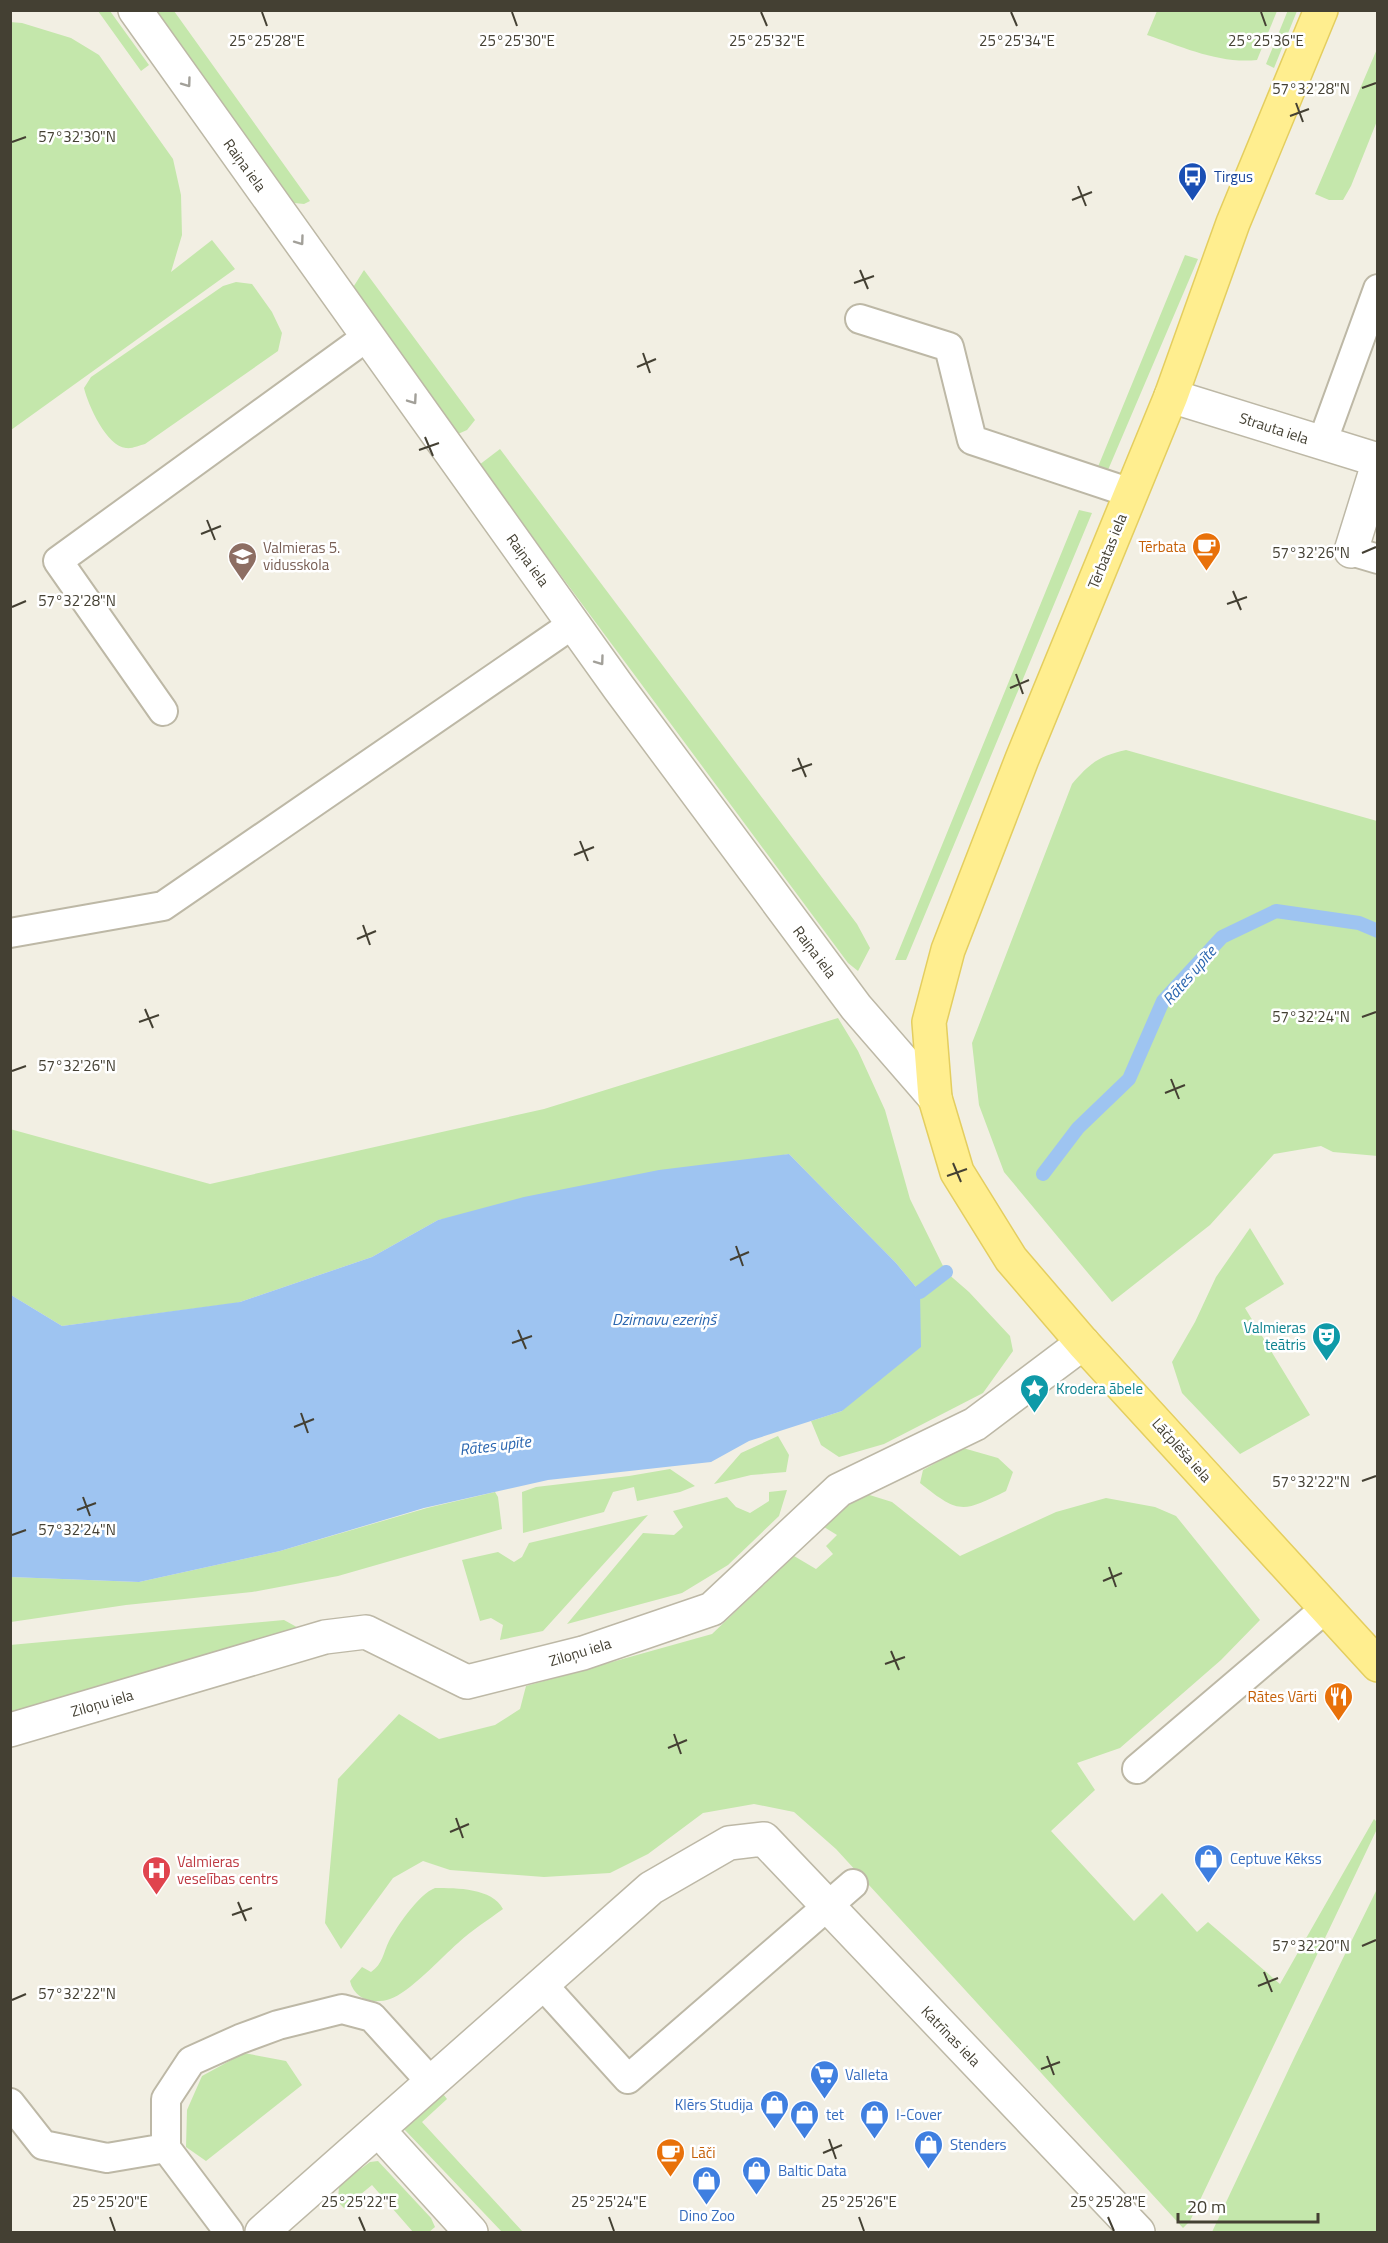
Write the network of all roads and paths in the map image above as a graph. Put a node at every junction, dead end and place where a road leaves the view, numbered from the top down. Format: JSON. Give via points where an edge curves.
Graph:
{"nodes":[{"id":1,"x":135,"y":10,"type":"edge"},
{"id":2,"x":1321,"y":10,"type":"edge"},
{"id":3,"x":1377,"y":289,"type":"edge"},
{"id":4,"x":860,"y":319,"type":"dead end"},
{"id":5,"x":368,"y":336,"type":"junction"},
{"id":6,"x":1171,"y":396,"type":"junction"},
{"id":7,"x":1322,"y":443,"type":"junction"},
{"id":8,"x":1377,"y":462,"type":"edge"},
{"id":9,"x":1131,"y":493,"type":"junction"},
{"id":10,"x":1364,"y":555,"type":"edge"},
{"id":11,"x":573,"y":624,"type":"junction"},
{"id":12,"x":162,"y":711,"type":"dead end"},
{"id":13,"x":10,"y":933,"type":"edge"},
{"id":14,"x":935,"y":1098,"type":"junction"},
{"id":15,"x":1083,"y":1343,"type":"junction"},
{"id":16,"x":1326,"y":1608,"type":"junction"},
{"id":17,"x":1377,"y":1665,"type":"edge"},
{"id":18,"x":10,"y":1730,"type":"edge"},
{"id":19,"x":1137,"y":1769,"type":"dead end"},
{"id":20,"x":853,"y":1884,"type":"dead end"},
{"id":21,"x":827,"y":1905,"type":"junction"},
{"id":22,"x":542,"y":1984,"type":"junction"},
{"id":23,"x":431,"y":2082,"type":"junction"},
{"id":24,"x":10,"y":2103,"type":"edge"},
{"id":25,"x":390,"y":2143,"type":"dead end"},
{"id":26,"x":166,"y":2148,"type":"junction"},
{"id":27,"x":229,"y":2232,"type":"edge"},
{"id":28,"x":262,"y":2232,"type":"edge"},
{"id":29,"x":471,"y":2232,"type":"edge"},
{"id":30,"x":1138,"y":2232,"type":"edge"}],
"edges":[{"from":1,"to":5,"type":"street","name":"Raiņa iela","one_way":true},
{"from":2,"to":6,"type":"main road","name":"Tērbatas iela","via":[[1233,223]]},
{"from":3,"to":7,"type":"lane"},
{"from":4,"to":9,"type":"lane","via":[[949,346],[972,440]]},
{"from":5,"to":11,"type":"street","name":"Raiņa iela","one_way":true},
{"from":5,"to":12,"type":"lane","via":[[58,561]]},
{"from":6,"to":7,"type":"street","name":"Strauta iela"},
{"from":6,"to":9,"type":"main road","name":"Tērbatas iela"},
{"from":7,"to":8,"type":"street","name":"Strauta iela"},
{"from":8,"to":10,"type":"street"},
{"from":9,"to":14,"type":"main road","name":"Tērbatas iela","via":[[948,950],[930,1022]]},
{"from":11,"to":13,"type":"lane","via":[[163,906]]},
{"from":11,"to":14,"type":"street","name":"Raiņa iela","one_way":true,"via":[[856,1007]]},
{"from":14,"to":15,"type":"main road","name":"Lāčplēša iela","via":[[957,1172],[1011,1259]]},
{"from":15,"to":16,"type":"main road","name":"Lāčplēša iela"},
{"from":15,"to":18,"type":"street","name":"Ziloņu iela","via":[[975,1424],[839,1490],[712,1609],[583,1653],[467,1682],[366,1632],[325,1637]]},
{"from":16,"to":17,"type":"main road","name":"Lāčplēša iela"},
{"from":16,"to":19,"type":"lane"},
{"from":20,"to":21,"type":"lane"},
{"from":21,"to":22,"type":"street","name":"Katrīnas iela","via":[[764,1839],[729,1843],[651,1888]]},
{"from":21,"to":22,"type":"lane","via":[[628,2079]]},
{"from":21,"to":30,"type":"street","name":"Katrīnas iela"},
{"from":22,"to":23,"type":"street"},
{"from":23,"to":26,"type":"lane","via":[[372,2017],[342,2009],[278,2025],[191,2061],[166,2099]]},
{"from":23,"to":28,"type":"street"},
{"from":24,"to":26,"type":"lane","via":[[43,2145],[107,2158]]},
{"from":25,"to":29,"type":"street"},
{"from":26,"to":27,"type":"lane"}]}
